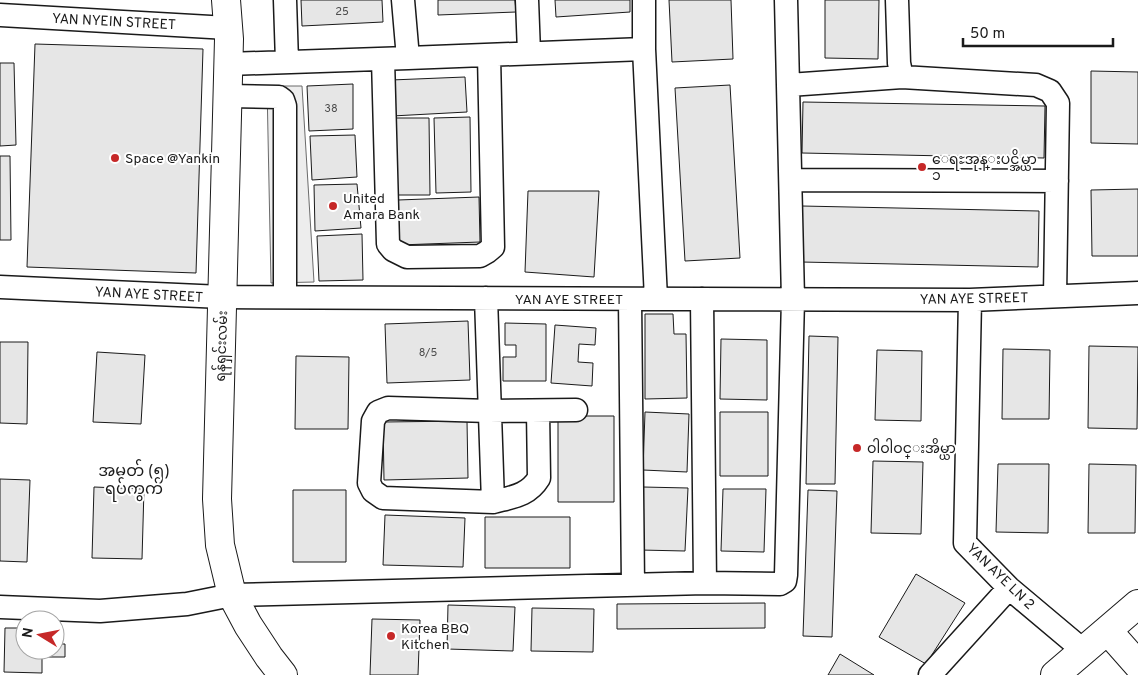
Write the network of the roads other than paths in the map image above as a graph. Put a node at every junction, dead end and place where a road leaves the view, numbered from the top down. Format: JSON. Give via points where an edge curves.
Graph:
{"nodes":[{"id":1,"x":226,"y":0,"type":"edge"},
{"id":2,"x":285,"y":0,"type":"edge"},
{"id":3,"x":403,"y":0,"type":"edge"},
{"id":4,"x":527,"y":0,"type":"edge"},
{"id":5,"x":644,"y":0,"type":"edge"},
{"id":6,"x":786,"y":0,"type":"edge"},
{"id":7,"x":897,"y":0,"type":"edge"},
{"id":8,"x":42,"y":9,"type":"edge"},
{"id":9,"x":0,"y":15,"type":"edge"},
{"id":10,"x":228,"y":28,"type":"junction"},
{"id":11,"x":644,"y":49,"type":"junction"},
{"id":12,"x":529,"y":53,"type":"junction"},
{"id":13,"x":489,"y":54,"type":"junction"},
{"id":14,"x":408,"y":58,"type":"junction"},
{"id":15,"x":383,"y":59,"type":"junction"},
{"id":16,"x":287,"y":62,"type":"junction"},
{"id":17,"x":228,"y":64,"type":"junction"},
{"id":18,"x":902,"y":77,"type":"junction"},
{"id":19,"x":789,"y":85,"type":"junction"},
{"id":20,"x":228,"y":96,"type":"junction"},
{"id":21,"x":791,"y":180,"type":"junction"},
{"id":22,"x":1057,"y":181,"type":"junction"},
{"id":23,"x":0,"y":287,"type":"edge"},
{"id":24,"x":1138,"y":293,"type":"edge"},
{"id":25,"x":1055,"y":296,"type":"junction"},
{"id":26,"x":222,"y":297,"type":"junction"},
{"id":27,"x":285,"y":297,"type":"junction"},
{"id":28,"x":486,"y":298,"type":"junction"},
{"id":29,"x":630,"y":299,"type":"junction"},
{"id":30,"x":656,"y":299,"type":"junction"},
{"id":31,"x":702,"y":299,"type":"junction"},
{"id":32,"x":793,"y":299,"type":"junction"},
{"id":33,"x":970,"y":300,"type":"junction"},
{"id":34,"x":576,"y":410,"type":"dead end"},
{"id":35,"x":489,"y":411,"type":"junction"},
{"id":36,"x":538,"y":411,"type":"junction"},
{"id":37,"x":493,"y":502,"type":"junction"},
{"id":38,"x":705,"y":583,"type":"junction"},
{"id":39,"x":633,"y":585,"type":"junction"},
{"id":40,"x":1009,"y":588,"type":"junction"},
{"id":41,"x":232,"y":594,"type":"junction"},
{"id":42,"x":1138,"y":604,"type":"edge"},
{"id":43,"x":0,"y":607,"type":"edge"},
{"id":44,"x":1108,"y":631,"type":"junction"},
{"id":45,"x":1084,"y":651,"type":"junction"},
{"id":46,"x":1138,"y":665,"type":"edge"},
{"id":47,"x":284,"y":675,"type":"edge"},
{"id":48,"x":930,"y":675,"type":"edge"},
{"id":49,"x":1055,"y":675,"type":"edge"},
{"id":50,"x":1126,"y":675,"type":"edge"}],
"edges":[{"from":1,"to":10,"type":"main road","name":"ရန်ရှင်းလမ်း"},
{"from":2,"to":16,"type":"street"},
{"from":3,"to":14,"type":"street"},
{"from":4,"to":12,"type":"street"},
{"from":5,"to":11,"type":"street"},
{"from":6,"to":19,"type":"street"},
{"from":7,"to":18,"type":"street"},
{"from":8,"to":9,"type":"street","name":"YAN NYEIN STREET"},
{"from":8,"to":10,"type":"street","name":"YAN NYEIN STREET"},
{"from":10,"to":17,"type":"main road","name":"ရန်ရှင်းလမ်း"},
{"from":11,"to":12,"type":"street"},
{"from":11,"to":30,"type":"street"},
{"from":12,"to":13,"type":"street"},
{"from":13,"to":14,"type":"street"},
{"from":13,"to":15,"type":"street","via":[[493,247],[480,256],[407,257],[388,244]]},
{"from":14,"to":15,"type":"street"},
{"from":15,"to":16,"type":"street"},
{"from":16,"to":17,"type":"street"},
{"from":17,"to":20,"type":"main road","name":"ရန်ရှင်းလမ်း"},
{"from":18,"to":19,"type":"street"},
{"from":18,"to":22,"type":"street","via":[[1036,85],[1050,91],[1058,103]]},
{"from":19,"to":21,"type":"street"},
{"from":20,"to":26,"type":"main road","name":"ရန်ရှင်းလမ်း"},
{"from":20,"to":27,"type":"street","via":[[279,97],[284,100]]},
{"from":21,"to":22,"type":"street"},
{"from":21,"to":32,"type":"street"},
{"from":22,"to":25,"type":"street"},
{"from":23,"to":26,"type":"street","name":"YAN AYE STREET"},
{"from":24,"to":25,"type":"street","name":"YAN AYE STREET"},
{"from":25,"to":33,"type":"street","name":"YAN AYE STREET"},
{"from":26,"to":27,"type":"street","name":"YAN AYE STREET"},
{"from":26,"to":41,"type":"main road","name":"ရန်ရှင်းလမ်း","via":[[217,498],[220,545]]},
{"from":27,"to":28,"type":"street","name":"YAN AYE STREET"},
{"from":28,"to":29,"type":"street","name":"YAN AYE STREET"},
{"from":28,"to":35,"type":"street"},
{"from":29,"to":30,"type":"street","name":"YAN AYE STREET"},
{"from":29,"to":39,"type":"street"},
{"from":30,"to":31,"type":"street","name":"YAN AYE STREET"},
{"from":31,"to":32,"type":"street","name":"YAN AYE STREET"},
{"from":31,"to":38,"type":"street"},
{"from":32,"to":33,"type":"street","name":"YAN AYE STREET"},
{"from":32,"to":38,"type":"street","via":[[786,575],[780,584]]},
{"from":33,"to":40,"type":"street","name":"YAN AYE LN 2","via":[[965,543]]},
{"from":34,"to":36,"type":"street"},
{"from":35,"to":36,"type":"street"},
{"from":35,"to":37,"type":"street"},
{"from":35,"to":37,"type":"street","via":[[388,408],[378,412],[373,421],[370,483],[372,491],[383,498]]},
{"from":36,"to":37,"type":"street","via":[[539,478],[525,493]]},
{"from":38,"to":39,"type":"street"},
{"from":39,"to":41,"type":"street"},
{"from":40,"to":45,"type":"street","name":"YAN AYE LN 2"},
{"from":40,"to":48,"type":"street"},
{"from":41,"to":43,"type":"street","via":[[187,604],[100,611]]},
{"from":41,"to":47,"type":"main road","name":"ရန်ရှင်းလမ်း","via":[[248,625]]},
{"from":42,"to":44,"type":"main road"},
{"from":44,"to":45,"type":"main road"},
{"from":44,"to":46,"type":"main road"},
{"from":45,"to":49,"type":"main road"},
{"from":46,"to":50,"type":"main road"}]}
